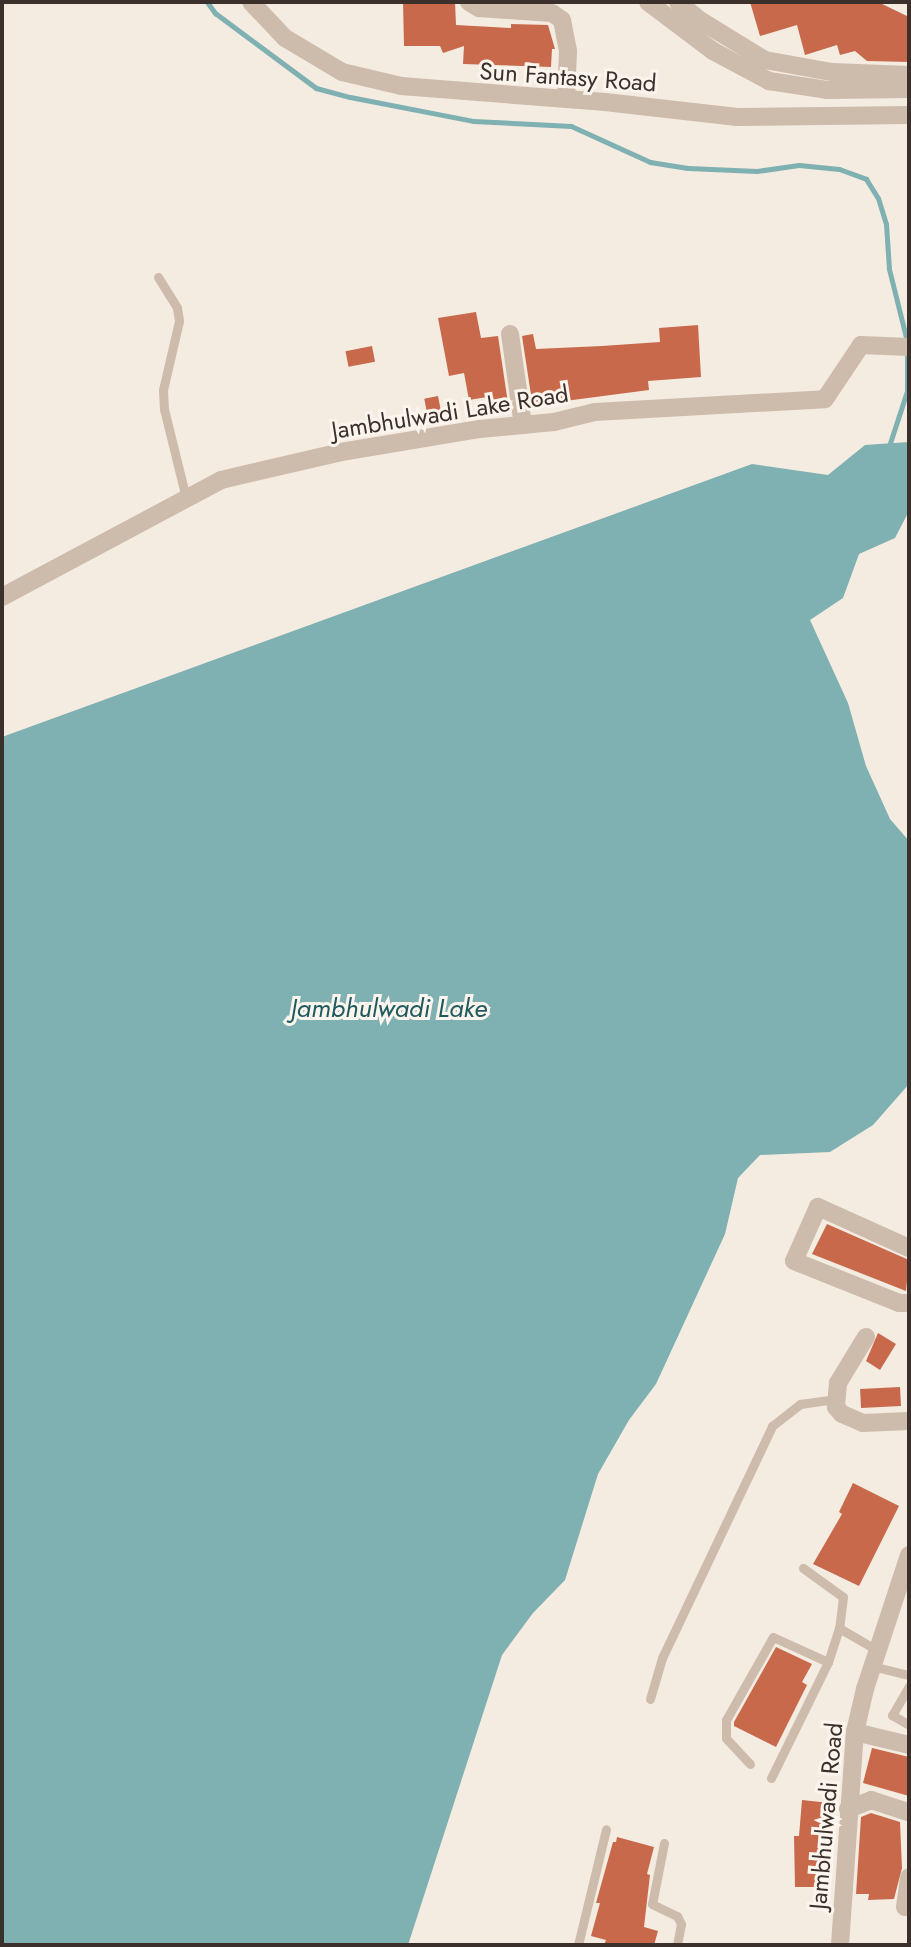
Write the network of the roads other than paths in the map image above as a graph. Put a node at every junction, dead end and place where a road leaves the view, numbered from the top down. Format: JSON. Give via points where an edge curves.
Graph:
{"nodes":[{"id":1,"x":251,"y":2,"type":"edge"},
{"id":2,"x":469,"y":2,"type":"edge"},
{"id":3,"x":648,"y":2,"type":"edge"},
{"id":4,"x":678,"y":2,"type":"edge"},
{"id":5,"x":909,"y":75,"type":"edge"},
{"id":6,"x":909,"y":89,"type":"edge"},
{"id":7,"x":566,"y":99,"type":"junction"},
{"id":8,"x":909,"y":115,"type":"edge"},
{"id":9,"x":158,"y":277,"type":"dead end"},
{"id":10,"x":510,"y":334,"type":"dead end"},
{"id":11,"x":909,"y":347,"type":"edge"},
{"id":12,"x":523,"y":425,"type":"junction"},
{"id":13,"x":186,"y":498,"type":"junction"},
{"id":14,"x":2,"y":597,"type":"edge"},
{"id":15,"x":909,"y":1248,"type":"edge"},
{"id":16,"x":909,"y":1303,"type":"edge"},
{"id":17,"x":866,"y":1337,"type":"dead end"},
{"id":18,"x":835,"y":1399,"type":"junction"},
{"id":19,"x":909,"y":1421,"type":"edge"},
{"id":20,"x":909,"y":1555,"type":"edge"},
{"id":21,"x":803,"y":1568,"type":"dead end"},
{"id":22,"x":839,"y":1628,"type":"junction"},
{"id":23,"x":875,"y":1658,"type":"junction"},
{"id":24,"x":828,"y":1662,"type":"junction"},
{"id":25,"x":909,"y":1675,"type":"edge"},
{"id":26,"x":909,"y":1686,"type":"edge"},
{"id":27,"x":650,"y":1699,"type":"dead end"},
{"id":28,"x":909,"y":1725,"type":"edge"},
{"id":29,"x":855,"y":1732,"type":"junction"},
{"id":30,"x":909,"y":1745,"type":"edge"},
{"id":31,"x":750,"y":1764,"type":"dead end"},
{"id":32,"x":771,"y":1778,"type":"dead end"},
{"id":33,"x":848,"y":1809,"type":"junction"},
{"id":34,"x":909,"y":1812,"type":"edge"},
{"id":35,"x":606,"y":1829,"type":"dead end"},
{"id":36,"x":664,"y":1843,"type":"dead end"},
{"id":37,"x":909,"y":1877,"type":"edge"},
{"id":38,"x":905,"y":1907,"type":"dead end"},
{"id":39,"x":578,"y":1945,"type":"edge"},
{"id":40,"x":677,"y":1945,"type":"edge"},
{"id":41,"x":840,"y":1945,"type":"edge"}],
"edges":[{"from":1,"to":7,"type":"street","name":"Sun Fantasy Road","via":[[285,38],[342,72],[401,86]]},
{"from":2,"to":7,"type":"street","via":[[479,8],[552,13],[562,20],[568,51]]},
{"from":3,"to":6,"type":"street","via":[[713,51],[769,81],[828,90]]},
{"from":4,"to":5,"type":"street","via":[[765,60],[832,72]]},
{"from":7,"to":8,"type":"street","name":"Sun Fantasy Road","via":[[737,117]]},
{"from":9,"to":13,"type":"lane","via":[[172,296],[179,321],[163,390]]},
{"from":10,"to":12,"type":"street"},
{"from":11,"to":12,"type":"street","name":"Jambhulwadi Lake Road","via":[[861,345],[825,399],[595,412]]},
{"from":12,"to":13,"type":"street","name":"Jambhulwadi Lake Road","via":[[341,452],[221,480]]},
{"from":13,"to":14,"type":"street","name":"Jambhulwadi Lake Road"},
{"from":15,"to":16,"type":"street","via":[[818,1207],[794,1261]]},
{"from":17,"to":18,"type":"street","via":[[838,1383]]},
{"from":18,"to":19,"type":"street","via":[[842,1414],[863,1423]]},
{"from":18,"to":27,"type":"lane","via":[[800,1404],[772,1426],[662,1658]]},
{"from":20,"to":23,"type":"street","name":"Jambhulwadi Road"},
{"from":21,"to":22,"type":"lane","via":[[843,1597]]},
{"from":22,"to":23,"type":"lane"},
{"from":22,"to":24,"type":"lane"},
{"from":23,"to":25,"type":"lane"},
{"from":23,"to":29,"type":"street","name":"Jambhulwadi Road"},
{"from":24,"to":31,"type":"lane","via":[[773,1637],[726,1720],[726,1738]]},
{"from":24,"to":32,"type":"lane"},
{"from":26,"to":28,"type":"lane","via":[[892,1715]]},
{"from":29,"to":30,"type":"street"},
{"from":29,"to":33,"type":"street","name":"Jambhulwadi Road"},
{"from":33,"to":34,"type":"street","via":[[871,1800]]},
{"from":33,"to":41,"type":"street","name":"Jambhulwadi Road"},
{"from":35,"to":39,"type":"lane"},
{"from":36,"to":40,"type":"lane","via":[[652,1904],[677,1916]]},
{"from":37,"to":38,"type":"street"}]}
